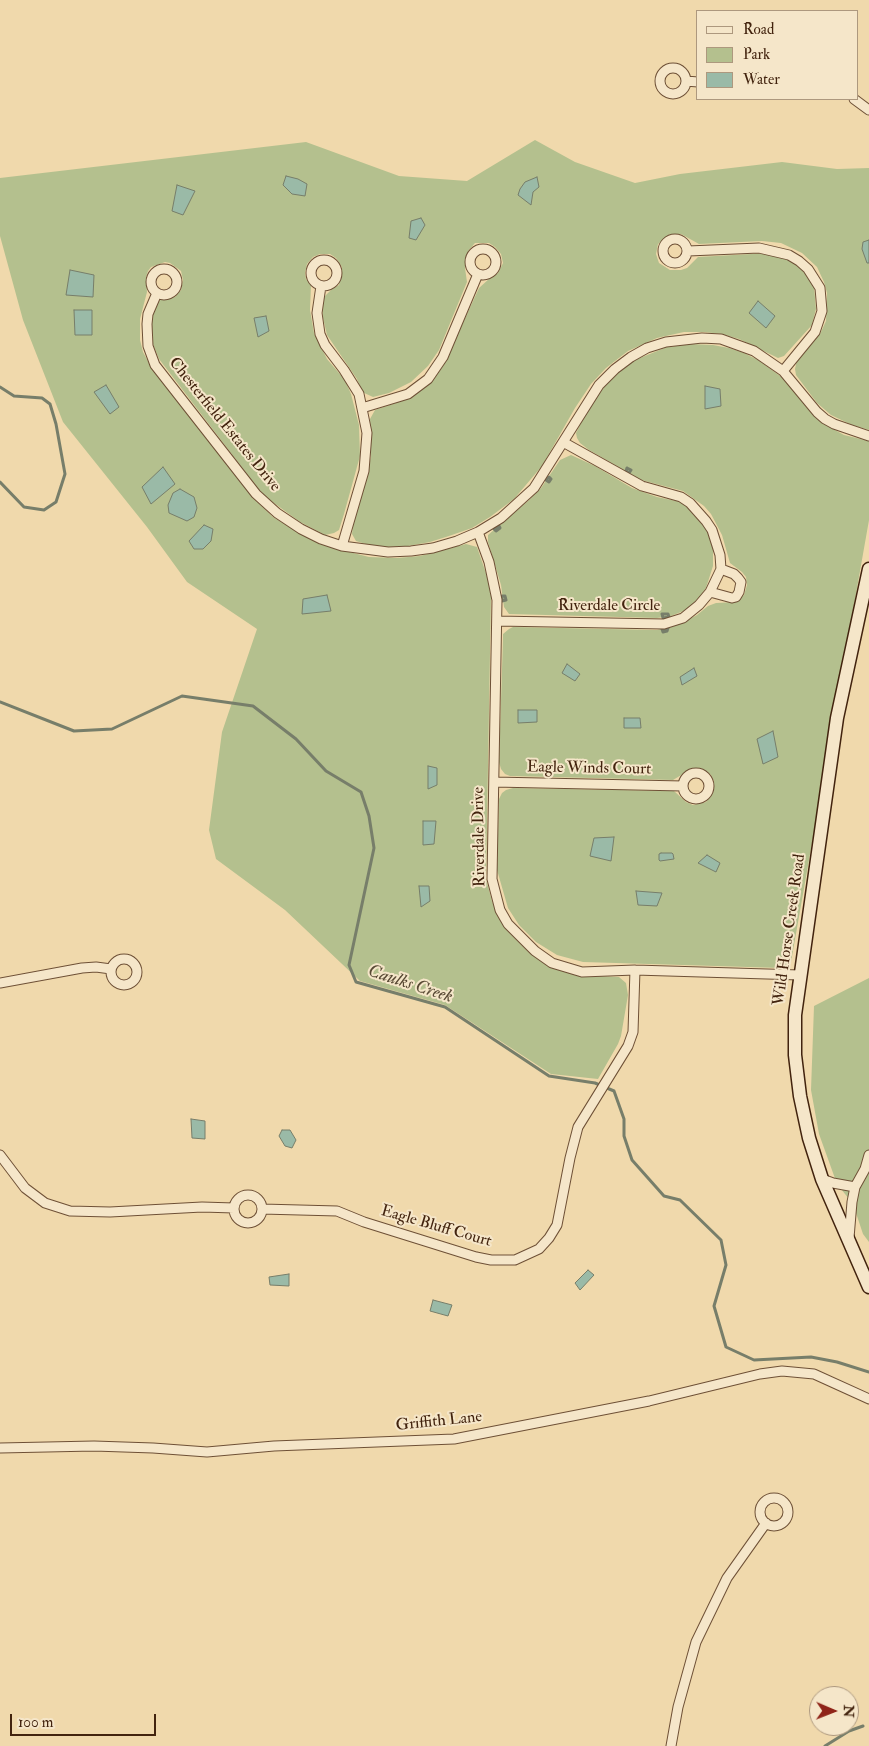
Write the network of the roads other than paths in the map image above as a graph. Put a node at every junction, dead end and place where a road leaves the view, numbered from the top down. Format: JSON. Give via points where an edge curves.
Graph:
{"nodes":[{"id":1,"x":686,"y":82,"type":"dead end"},
{"id":2,"x":696,"y":82,"type":"edge"},
{"id":3,"x":855,"y":100,"type":"edge"},
{"id":4,"x":869,"y":110,"type":"edge"},
{"id":5,"x":688,"y":251,"type":"dead end"},
{"id":6,"x":478,"y":274,"type":"dead end"},
{"id":7,"x":321,"y":286,"type":"dead end"},
{"id":8,"x":157,"y":293,"type":"dead end"},
{"id":9,"x":783,"y":371,"type":"junction"},
{"id":10,"x":362,"y":408,"type":"junction"},
{"id":11,"x":869,"y":436,"type":"edge"},
{"id":12,"x":563,"y":442,"type":"junction"},
{"id":13,"x":478,"y":532,"type":"junction"},
{"id":14,"x":342,"y":546,"type":"junction"},
{"id":15,"x":721,"y":569,"type":"junction"},
{"id":16,"x":869,"y":569,"type":"edge"},
{"id":17,"x":710,"y":592,"type":"junction"},
{"id":18,"x":497,"y":621,"type":"junction"},
{"id":19,"x":494,"y":782,"type":"junction"},
{"id":20,"x":683,"y":786,"type":"dead end"},
{"id":21,"x":111,"y":969,"type":"dead end"},
{"id":22,"x":635,"y":970,"type":"junction"},
{"id":23,"x":800,"y":974,"type":"junction"},
{"id":24,"x":0,"y":983,"type":"edge"},
{"id":25,"x":0,"y":1155,"type":"edge"},
{"id":26,"x":869,"y":1155,"type":"edge"},
{"id":27,"x":822,"y":1179,"type":"junction"},
{"id":28,"x":855,"y":1186,"type":"junction"},
{"id":29,"x":234,"y":1208,"type":"junction"},
{"id":30,"x":262,"y":1209,"type":"junction"},
{"id":31,"x":849,"y":1238,"type":"junction"},
{"id":32,"x":869,"y":1287,"type":"edge"},
{"id":33,"x":869,"y":1398,"type":"edge"},
{"id":34,"x":0,"y":1448,"type":"edge"},
{"id":35,"x":766,"y":1523,"type":"dead end"},
{"id":36,"x":672,"y":1746,"type":"edge"}],
"edges":[{"from":1,"to":2,"type":"street"},
{"from":3,"to":4,"type":"street"},
{"from":5,"to":9,"type":"street","via":[[759,248],[789,255],[808,269],[820,288],[821,317],[815,332]]},
{"from":6,"to":10,"type":"street","via":[[443,357],[428,379],[408,394]]},
{"from":7,"to":10,"type":"street","via":[[317,312],[320,334],[352,381]]},
{"from":8,"to":14,"type":"street","name":"Chesterfield Estates Drive","via":[[147,324],[148,346],[155,365],[256,494],[300,528]]},
{"from":9,"to":11,"type":"street","name":"Chesterfield Estates Drive","via":[[825,419]]},
{"from":9,"to":12,"type":"street","name":"Chesterfield Estates Drive","via":[[754,351],[721,339],[666,342],[648,348],[615,368],[599,385]]},
{"from":10,"to":14,"type":"street","via":[[366,433],[364,471]]},
{"from":12,"to":13,"type":"street","name":"Chesterfield Estates Drive","via":[[534,488],[506,515]]},
{"from":12,"to":15,"type":"street","via":[[642,486],[681,497],[690,503],[712,530]]},
{"from":13,"to":14,"type":"street","name":"Chesterfield Estates Drive","via":[[433,548],[411,551],[388,552]]},
{"from":13,"to":18,"type":"street","name":"Riverdale Drive","via":[[489,562],[497,600]]},
{"from":15,"to":17,"type":"street","name":"Riverdale Circle"},
{"from":15,"to":17,"type":"street","via":[[738,578],[741,582],[739,592],[732,598]]},
{"from":16,"to":23,"type":"main road","name":"Wild Horse Creek Road","via":[[837,718]]},
{"from":17,"to":18,"type":"street","name":"Riverdale Circle","via":[[690,614],[664,624]]},
{"from":18,"to":19,"type":"street","name":"Riverdale Drive"},
{"from":19,"to":20,"type":"street","name":"Eagle Winds Court"},
{"from":19,"to":22,"type":"street","name":"Riverdale Drive","via":[[492,879],[500,910],[508,924],[535,951],[568,969],[582,972]]},
{"from":21,"to":24,"type":"street","via":[[82,968]]},
{"from":22,"to":23,"type":"street","name":"Riverdale Drive"},
{"from":22,"to":30,"type":"street","name":"Eagle Bluff Court","via":[[633,1032],[628,1046],[578,1127],[557,1225],[538,1249],[515,1260],[476,1257],[337,1211]]},
{"from":23,"to":27,"type":"main road","name":"Wild Horse Creek Road","via":[[795,1015],[800,1096]]},
{"from":25,"to":29,"type":"street","via":[[25,1188],[45,1203],[70,1211]]},
{"from":26,"to":28,"type":"street"},
{"from":27,"to":28,"type":"street","via":[[833,1184]]},
{"from":27,"to":31,"type":"main road","name":"Wild Horse Creek Road"},
{"from":28,"to":31,"type":"street"},
{"from":29,"to":30,"type":"street","via":[[237,1200],[248,1195],[259,1201]]},
{"from":29,"to":30,"type":"street","via":[[236,1217],[248,1223],[256,1221]]},
{"from":31,"to":32,"type":"main road","name":"Wild Horse Creek Road"},
{"from":33,"to":34,"type":"street","name":"Griffith Lane","via":[[814,1374],[782,1372],[454,1439],[207,1452],[94,1446]]},
{"from":35,"to":36,"type":"street","via":[[727,1578],[696,1642],[678,1707]]}]}
